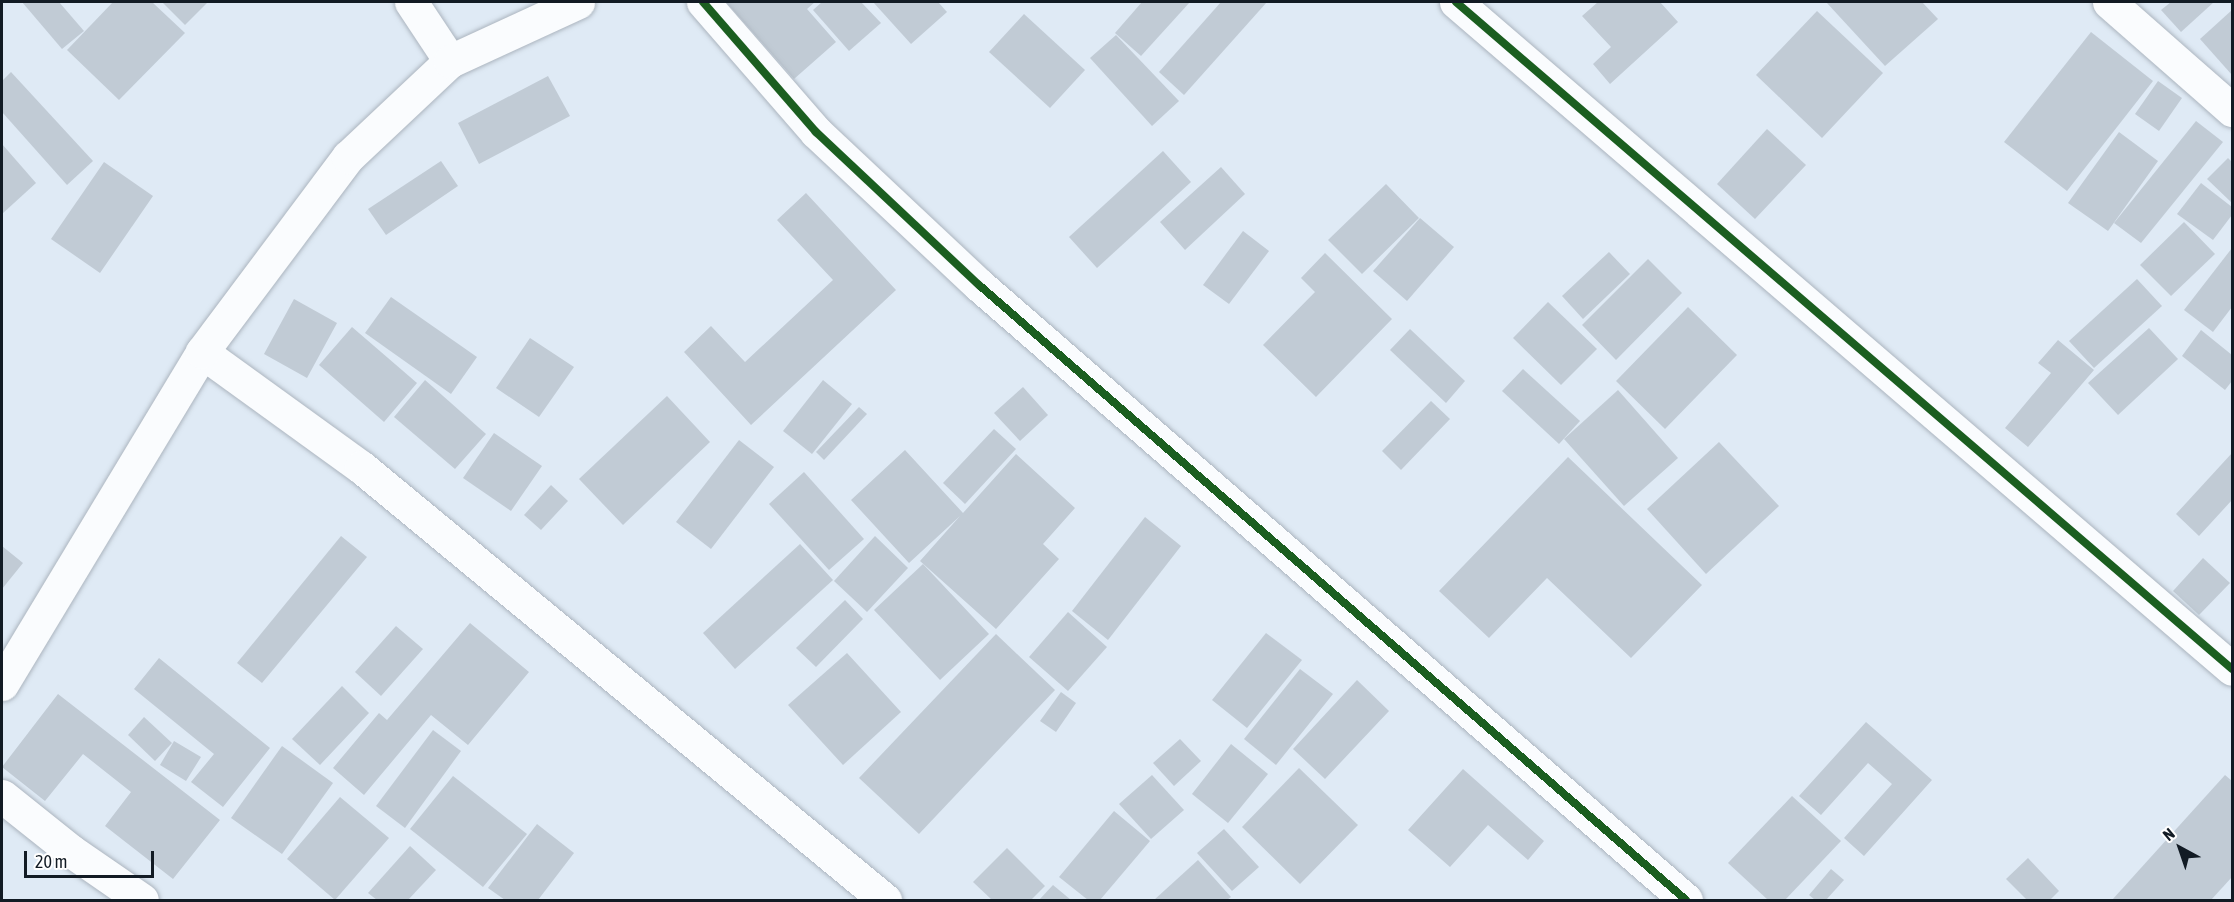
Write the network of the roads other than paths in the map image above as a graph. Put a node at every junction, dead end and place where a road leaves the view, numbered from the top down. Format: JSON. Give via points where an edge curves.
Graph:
{"nodes":[{"id":1,"x":411,"y":2,"type":"edge"},
{"id":2,"x":578,"y":2,"type":"edge"},
{"id":3,"x":703,"y":2,"type":"edge"},
{"id":4,"x":1456,"y":2,"type":"edge"},
{"id":5,"x":2109,"y":2,"type":"edge"},
{"id":6,"x":450,"y":61,"type":"junction"},
{"id":7,"x":2232,"y":110,"type":"edge"},
{"id":8,"x":202,"y":352,"type":"junction"},
{"id":9,"x":2232,"y":669,"type":"edge"},
{"id":10,"x":2,"y":684,"type":"edge"},
{"id":11,"x":2,"y":796,"type":"edge"},
{"id":12,"x":142,"y":900,"type":"edge"},
{"id":13,"x":885,"y":900,"type":"edge"},
{"id":14,"x":1686,"y":900,"type":"edge"}],
"edges":[{"from":1,"to":6,"type":"street"},
{"from":2,"to":6,"type":"street"},
{"from":3,"to":14,"type":"street","via":[[816,132],[979,285]]},
{"from":4,"to":9,"type":"street"},
{"from":5,"to":7,"type":"street"},
{"from":6,"to":8,"type":"street","via":[[348,157]]},
{"from":8,"to":10,"type":"street"},
{"from":8,"to":13,"type":"street","via":[[361,467]]},
{"from":11,"to":12,"type":"street","via":[[71,851]]}]}
